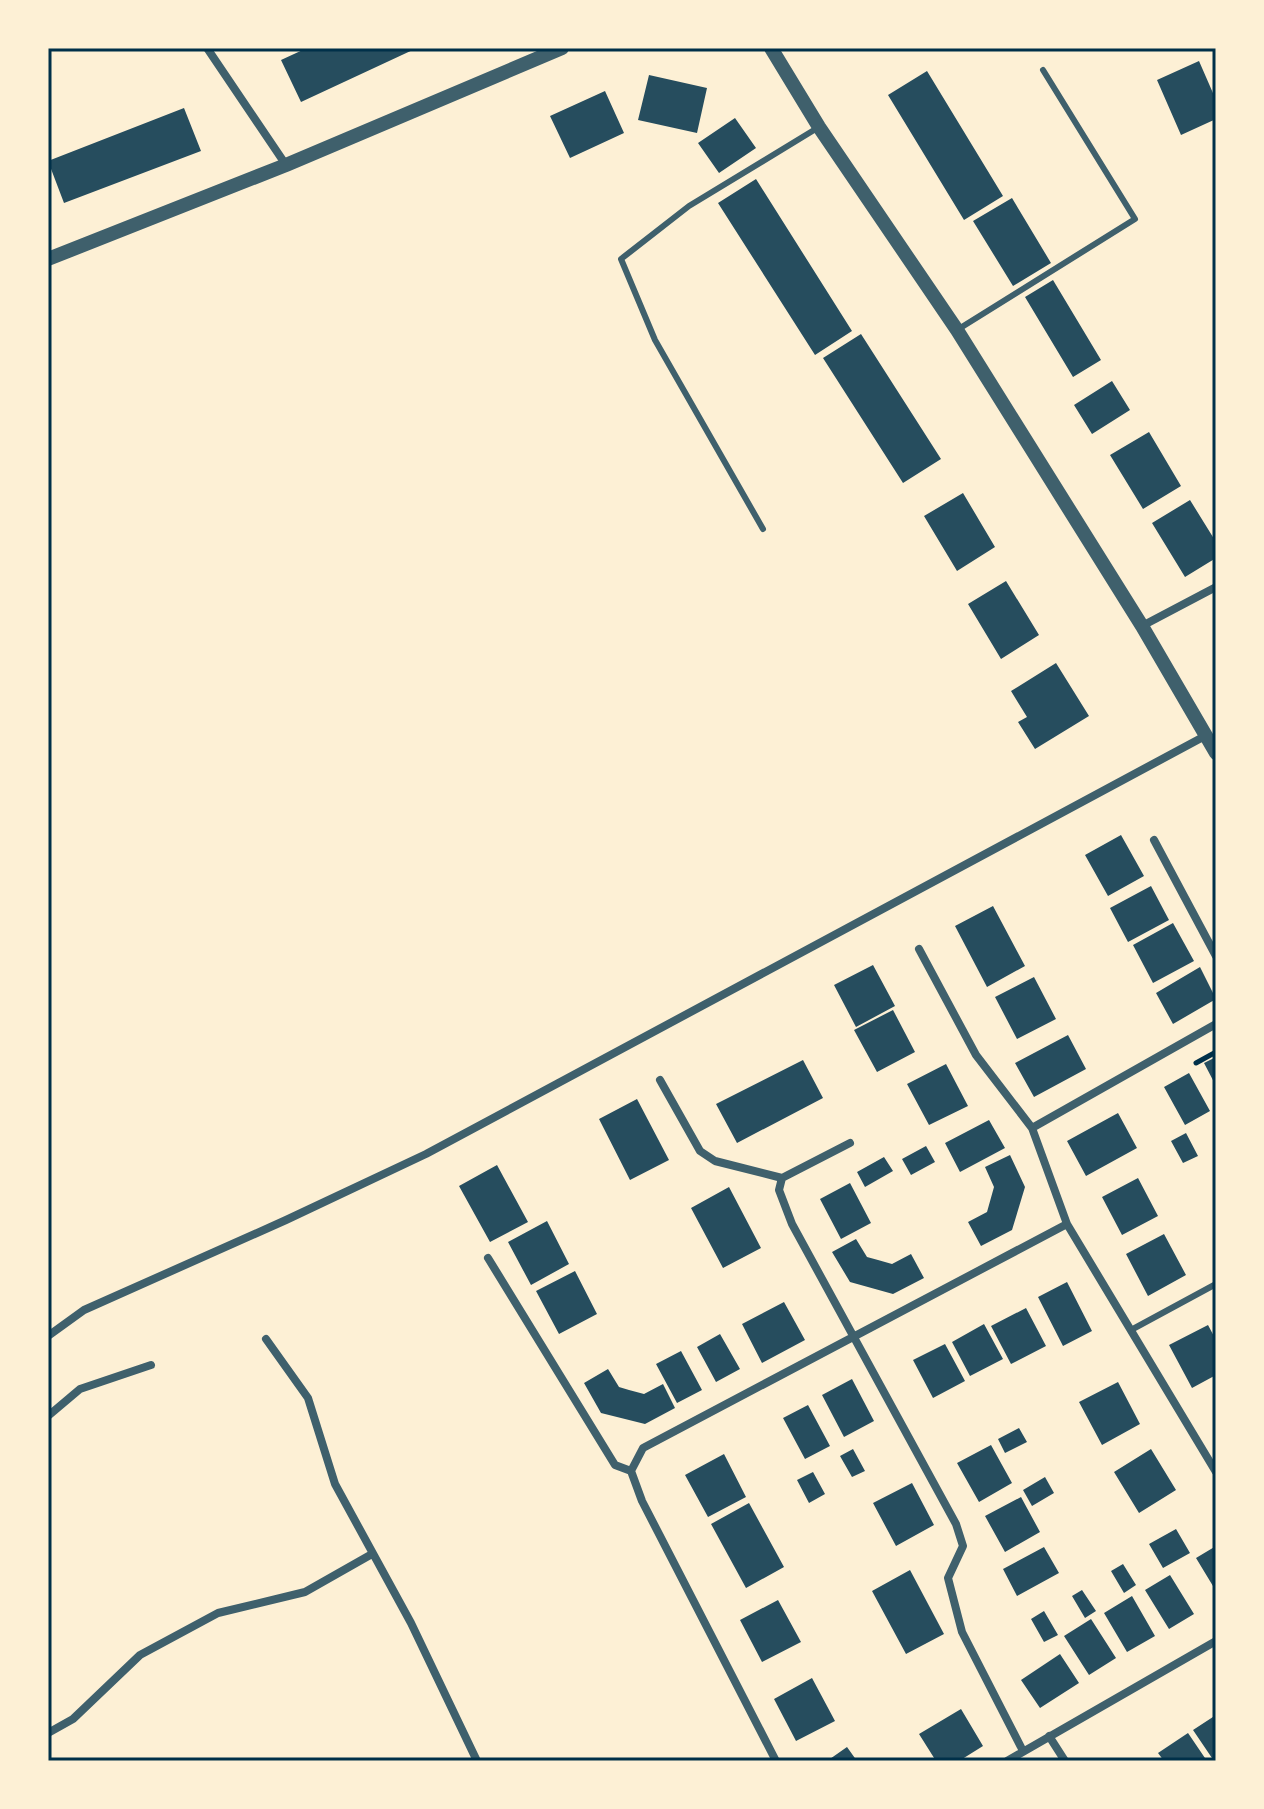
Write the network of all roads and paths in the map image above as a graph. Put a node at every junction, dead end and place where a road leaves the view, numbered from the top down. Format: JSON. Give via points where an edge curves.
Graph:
{"nodes":[{"id":1,"x":207,"y":48,"type":"edge"},
{"id":2,"x":562,"y":48,"type":"edge"},
{"id":3,"x":771,"y":48,"type":"edge"},
{"id":4,"x":1043,"y":70,"type":"dead end"},
{"id":5,"x":819,"y":127,"type":"junction"},
{"id":6,"x":286,"y":165,"type":"junction"},
{"id":7,"x":48,"y":259,"type":"edge"},
{"id":8,"x":957,"y":330,"type":"junction"},
{"id":9,"x":763,"y":529,"type":"dead end"},
{"id":10,"x":1216,"y":587,"type":"edge"},
{"id":11,"x":1142,"y":626,"type":"junction"},
{"id":12,"x":1205,"y":736,"type":"junction"},
{"id":13,"x":1216,"y":753,"type":"edge"},
{"id":14,"x":1154,"y":840,"type":"dead end"},
{"id":15,"x":919,"y":949,"type":"dead end"},
{"id":16,"x":1216,"y":956,"type":"edge"},
{"id":17,"x":1216,"y":1024,"type":"edge"},
{"id":18,"x":660,"y":1080,"type":"dead end"},
{"id":19,"x":1032,"y":1128,"type":"junction"},
{"id":20,"x":850,"y":1143,"type":"dead end"},
{"id":21,"x":782,"y":1178,"type":"junction"},
{"id":22,"x":1067,"y":1224,"type":"junction"},
{"id":23,"x":488,"y":1258,"type":"dead end"},
{"id":24,"x":1216,"y":1284,"type":"edge"},
{"id":25,"x":1131,"y":1330,"type":"junction"},
{"id":26,"x":48,"y":1336,"type":"edge"},
{"id":27,"x":853,"y":1336,"type":"junction"},
{"id":28,"x":266,"y":1339,"type":"dead end"},
{"id":29,"x":151,"y":1365,"type":"dead end"},
{"id":30,"x":48,"y":1416,"type":"edge"},
{"id":31,"x":631,"y":1471,"type":"junction"},
{"id":32,"x":1216,"y":1472,"type":"edge"},
{"id":33,"x":372,"y":1554,"type":"junction"},
{"id":34,"x":1216,"y":1641,"type":"edge"},
{"id":35,"x":48,"y":1733,"type":"edge"},
{"id":36,"x":1049,"y":1736,"type":"junction"},
{"id":37,"x":1023,"y":1751,"type":"junction"},
{"id":38,"x":477,"y":1761,"type":"edge"},
{"id":39,"x":776,"y":1761,"type":"edge"},
{"id":40,"x":1007,"y":1761,"type":"edge"},
{"id":41,"x":1065,"y":1761,"type":"edge"}],
"edges":[{"from":1,"to":6,"type":"street"},
{"from":2,"to":6,"type":"street"},
{"from":3,"to":5,"type":"street"},
{"from":4,"to":8,"type":"lane","via":[[1135,219]]},
{"from":5,"to":8,"type":"street"},
{"from":5,"to":9,"type":"lane","via":[[689,206],[621,259],[655,340]]},
{"from":6,"to":7,"type":"street"},
{"from":8,"to":11,"type":"street"},
{"from":10,"to":11,"type":"street"},
{"from":11,"to":12,"type":"street"},
{"from":12,"to":13,"type":"street"},
{"from":12,"to":26,"type":"street","via":[[426,1154],[84,1310]]},
{"from":14,"to":16,"type":"street"},
{"from":15,"to":19,"type":"street","via":[[976,1055]]},
{"from":17,"to":19,"type":"street"},
{"from":18,"to":21,"type":"street","via":[[700,1151],[715,1161]]},
{"from":19,"to":22,"type":"street"},
{"from":20,"to":21,"type":"street"},
{"from":21,"to":27,"type":"street","via":[[779,1190],[792,1224]]},
{"from":22,"to":25,"type":"street"},
{"from":22,"to":27,"type":"street"},
{"from":23,"to":31,"type":"street","via":[[615,1465]]},
{"from":24,"to":25,"type":"lane"},
{"from":25,"to":32,"type":"street"},
{"from":27,"to":31,"type":"street","via":[[643,1448]]},
{"from":27,"to":37,"type":"street","via":[[956,1524],[963,1546],[948,1578],[962,1632]]},
{"from":28,"to":33,"type":"street","via":[[308,1398],[335,1484]]},
{"from":29,"to":30,"type":"street","via":[[80,1389]]},
{"from":31,"to":39,"type":"street"},
{"from":33,"to":35,"type":"street","via":[[305,1592],[218,1613],[140,1655],[73,1719]]},
{"from":33,"to":38,"type":"street"},
{"from":34,"to":36,"type":"street"},
{"from":36,"to":37,"type":"street"},
{"from":36,"to":41,"type":"street"},
{"from":37,"to":40,"type":"street"}]}
